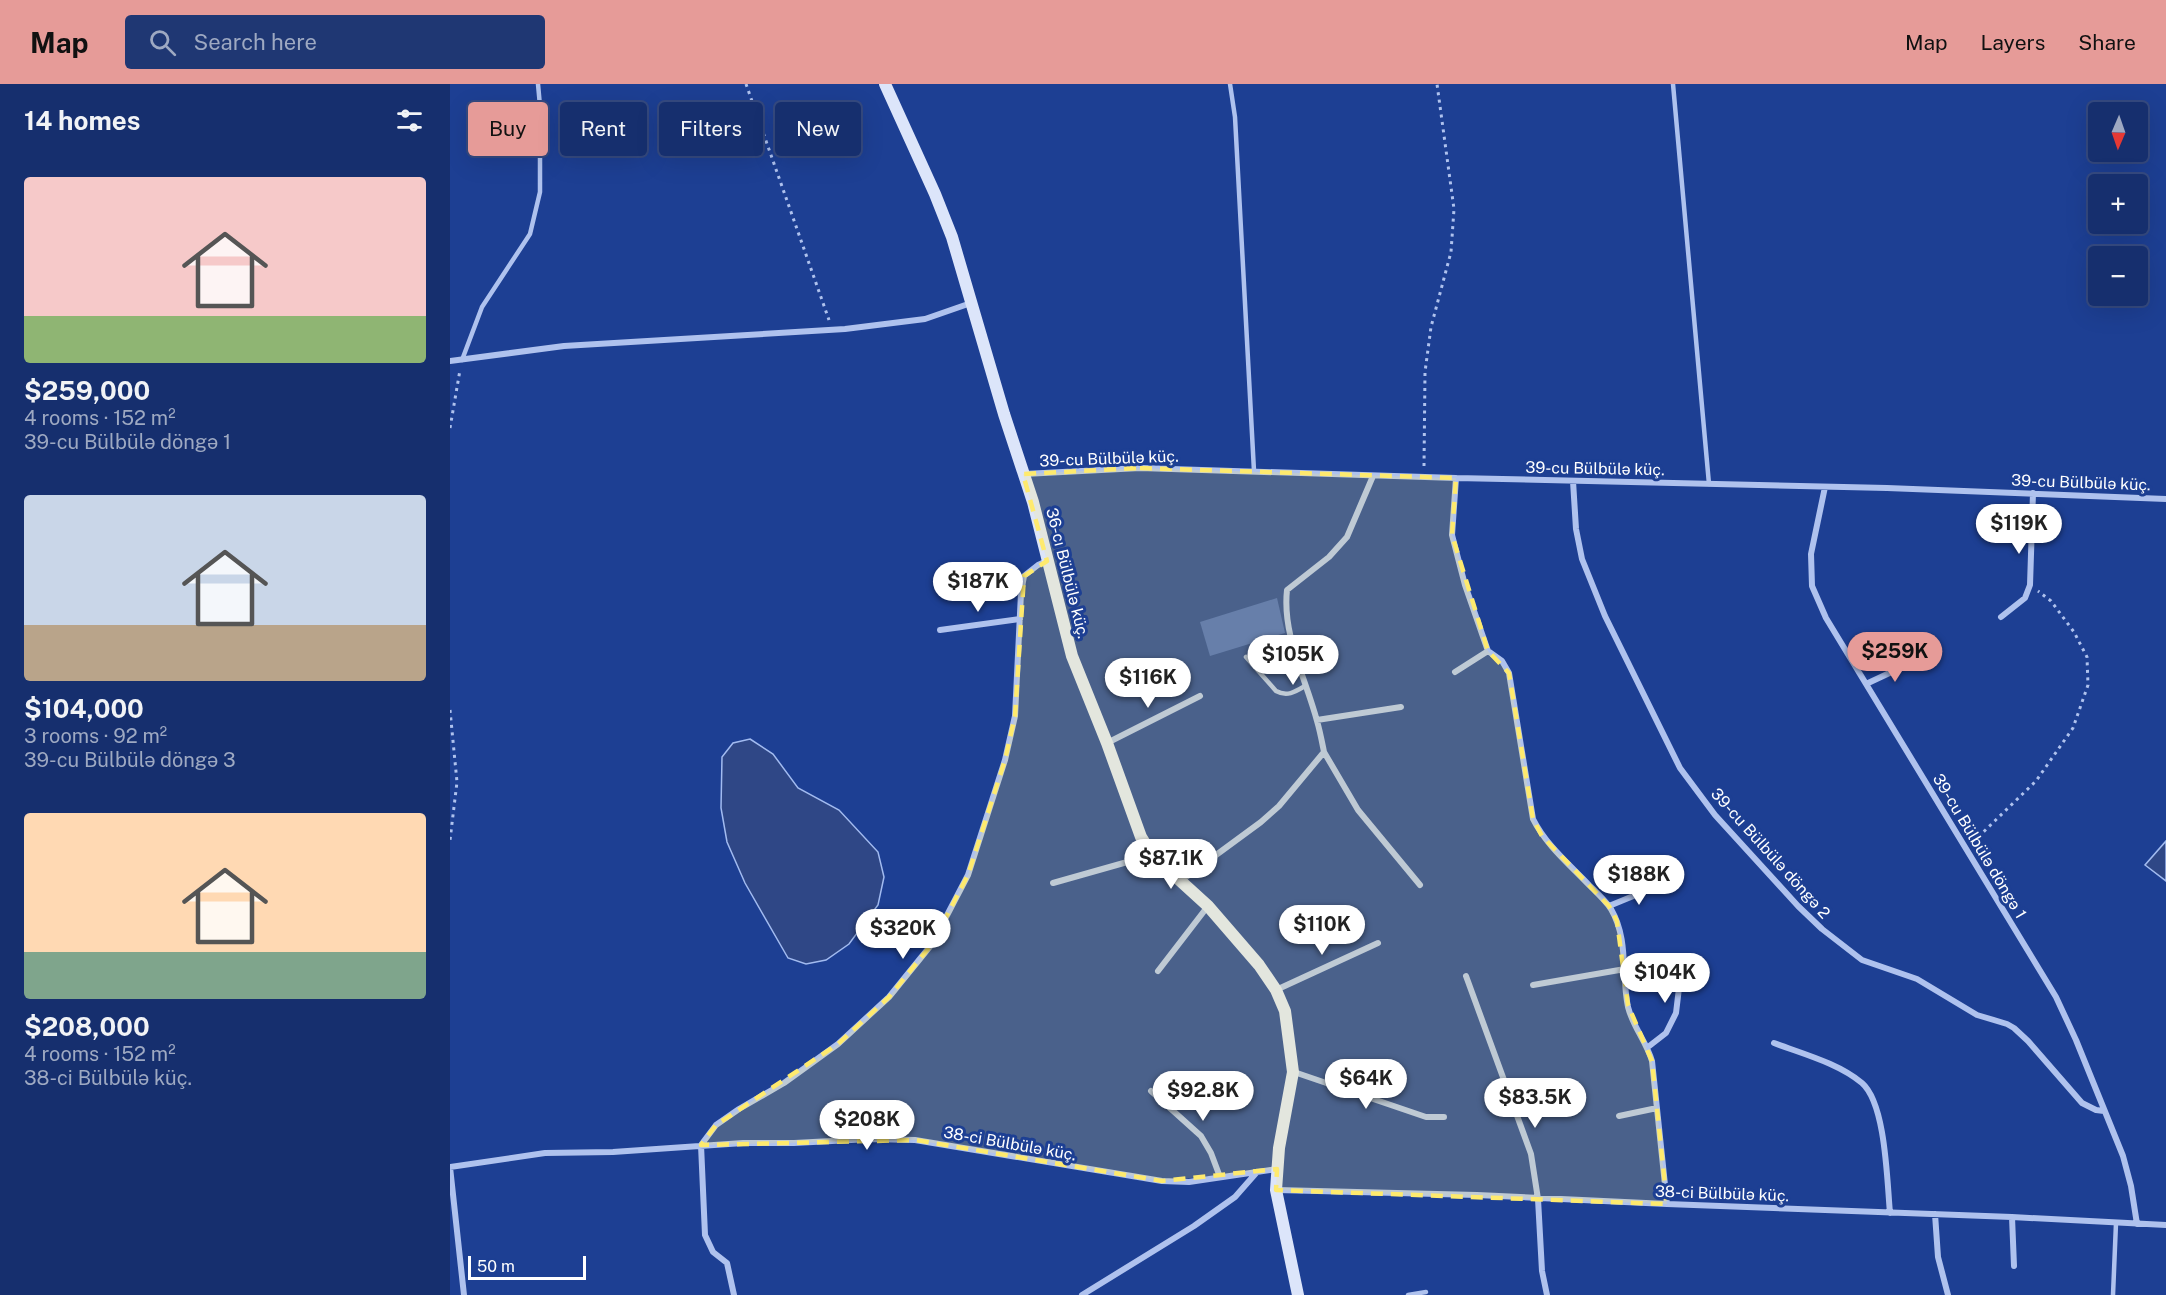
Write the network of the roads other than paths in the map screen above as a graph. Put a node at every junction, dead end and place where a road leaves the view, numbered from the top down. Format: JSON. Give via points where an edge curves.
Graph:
{"nodes":[{"id":1,"x":538,"y":84,"type":"edge"},
{"id":2,"x":885,"y":84,"type":"edge"},
{"id":3,"x":1230,"y":84,"type":"edge"},
{"id":4,"x":1673,"y":84,"type":"edge"},
{"id":5,"x":970,"y":303,"type":"junction"},
{"id":6,"x":462,"y":360,"type":"junction"},
{"id":7,"x":450,"y":361,"type":"edge"},
{"id":8,"x":1254,"y":471,"type":"junction"},
{"id":9,"x":1023,"y":474,"type":"junction"},
{"id":10,"x":1373,"y":476,"type":"junction"},
{"id":11,"x":1456,"y":478,"type":"junction"},
{"id":12,"x":1573,"y":481,"type":"junction"},
{"id":13,"x":1709,"y":484,"type":"junction"},
{"id":14,"x":1825,"y":487,"type":"junction"},
{"id":15,"x":2033,"y":493,"type":"junction"},
{"id":16,"x":2166,"y":499,"type":"edge"},
{"id":17,"x":1047,"y":561,"type":"junction"},
{"id":18,"x":2001,"y":617,"type":"dead end"},
{"id":19,"x":1020,"y":619,"type":"junction"},
{"id":20,"x":940,"y":630,"type":"dead end"},
{"id":21,"x":1488,"y":651,"type":"junction"},
{"id":22,"x":1246,"y":657,"type":"dead end"},
{"id":23,"x":1915,"y":661,"type":"dead end"},
{"id":24,"x":1455,"y":672,"type":"dead end"},
{"id":25,"x":1866,"y":684,"type":"junction"},
{"id":26,"x":1305,"y":686,"type":"junction"},
{"id":27,"x":1200,"y":696,"type":"dead end"},
{"id":28,"x":1401,"y":707,"type":"dead end"},
{"id":29,"x":1317,"y":720,"type":"junction"},
{"id":30,"x":1107,"y":743,"type":"junction"},
{"id":31,"x":1324,"y":753,"type":"junction"},
{"id":32,"x":1152,"y":855,"type":"junction"},
{"id":33,"x":1182,"y":880,"type":"junction"},
{"id":34,"x":1053,"y":883,"type":"dead end"},
{"id":35,"x":1420,"y":885,"type":"dead end"},
{"id":36,"x":1660,"y":885,"type":"dead end"},
{"id":37,"x":1208,"y":906,"type":"junction"},
{"id":38,"x":1609,"y":906,"type":"junction"},
{"id":39,"x":1378,"y":943,"type":"dead end"},
{"id":40,"x":1682,"y":963,"type":"dead end"},
{"id":41,"x":1625,"y":969,"type":"junction"},
{"id":42,"x":1158,"y":971,"type":"dead end"},
{"id":43,"x":1467,"y":976,"type":"dead end"},
{"id":44,"x":1533,"y":985,"type":"dead end"},
{"id":45,"x":1276,"y":990,"type":"junction"},
{"id":46,"x":1774,"y":1043,"type":"dead end"},
{"id":47,"x":1648,"y":1047,"type":"junction"},
{"id":48,"x":1293,"y":1072,"type":"junction"},
{"id":49,"x":1150,"y":1091,"type":"dead end"},
{"id":50,"x":1657,"y":1108,"type":"junction"},
{"id":51,"x":2104,"y":1111,"type":"junction"},
{"id":52,"x":1620,"y":1116,"type":"dead end"},
{"id":53,"x":1444,"y":1117,"type":"dead end"},
{"id":54,"x":701,"y":1145,"type":"junction"},
{"id":55,"x":450,"y":1167,"type":"edge"},
{"id":56,"x":1277,"y":1169,"type":"junction"},
{"id":57,"x":1257,"y":1172,"type":"junction"},
{"id":58,"x":1220,"y":1177,"type":"junction"},
{"id":59,"x":1276,"y":1190,"type":"junction"},
{"id":60,"x":1539,"y":1198,"type":"junction"},
{"id":61,"x":1667,"y":1204,"type":"junction"},
{"id":62,"x":1890,"y":1213,"type":"junction"},
{"id":63,"x":1935,"y":1214,"type":"junction"},
{"id":64,"x":2012,"y":1217,"type":"junction"},
{"id":65,"x":2116,"y":1223,"type":"junction"},
{"id":66,"x":2137,"y":1224,"type":"junction"},
{"id":67,"x":2166,"y":1225,"type":"edge"},
{"id":68,"x":459,"y":1249,"type":"junction"},
{"id":69,"x":450,"y":1251,"type":"edge"},
{"id":70,"x":2014,"y":1266,"type":"dead end"},
{"id":71,"x":1425,"y":1292,"type":"dead end"},
{"id":72,"x":464,"y":1295,"type":"edge"},
{"id":73,"x":734,"y":1295,"type":"edge"},
{"id":74,"x":1082,"y":1295,"type":"edge"},
{"id":75,"x":1298,"y":1295,"type":"edge"},
{"id":76,"x":1408,"y":1295,"type":"edge"},
{"id":77,"x":1548,"y":1295,"type":"edge"},
{"id":78,"x":1948,"y":1295,"type":"edge"},
{"id":79,"x":2113,"y":1295,"type":"edge"}],
"edges":[{"from":1,"to":6,"type":"lane","via":[[540,192],[530,234],[482,307]]},
{"from":2,"to":5,"type":"street","name":"36-cı Bülbülə küç.","via":[[939,205],[958,255]]},
{"from":3,"to":8,"type":"lane","via":[[1236,128]]},
{"from":4,"to":13,"type":"lane"},
{"from":5,"to":6,"type":"street","via":[[925,319],[832,330],[564,345]]},
{"from":5,"to":9,"type":"street","name":"36-cı Bülbülə küç."},
{"from":6,"to":7,"type":"street"},
{"from":8,"to":9,"type":"street","name":"39-cu Bülbülə küç.","via":[[1140,468]]},
{"from":8,"to":10,"type":"street","name":"39-cu Bülbülə küç."},
{"from":9,"to":17,"type":"street","name":"36-cı Bülbülə küç.","via":[[1034,501]]},
{"from":10,"to":11,"type":"street","name":"39-cu Bülbülə küç."},
{"from":10,"to":26,"type":"street","via":[[1347,537],[1329,557],[1287,590],[1289,629]]},
{"from":11,"to":12,"type":"street","name":"39-cu Bülbülə küç."},
{"from":11,"to":21,"type":"street","via":[[1452,535]]},
{"from":12,"to":13,"type":"street","name":"39-cu Bülbülə küç."},
{"from":12,"to":51,"type":"street","name":"39-cu Bülbülə döngə 2","via":[[1582,559],[1605,616],[1680,768],[1715,814],[1798,906],[1862,960],[1917,979],[1977,1015],[2014,1028],[2082,1103]]},
{"from":13,"to":14,"type":"street","name":"39-cu Bülbülə küç."},
{"from":14,"to":15,"type":"street","name":"39-cu Bülbülə küç."},
{"from":14,"to":25,"type":"street","name":"39-cu Bülbülə döngə 1","via":[[1811,554],[1812,586],[1826,618]]},
{"from":15,"to":16,"type":"street","name":"39-cu Bülbülə küç."},
{"from":15,"to":18,"type":"street","via":[[2030,585],[2025,598]]},
{"from":17,"to":19,"type":"street","via":[[1024,576]]},
{"from":17,"to":30,"type":"street","name":"36-cı Bülbülə küç.","via":[[1072,656]]},
{"from":19,"to":20,"type":"street"},
{"from":19,"to":54,"type":"street","via":[[1015,716],[1005,760],[968,875],[932,944],[889,997],[838,1044],[716,1125]]},
{"from":21,"to":24,"type":"street"},
{"from":21,"to":38,"type":"street","via":[[1509,673],[1533,819],[1542,836]]},
{"from":22,"to":26,"type":"lane","via":[[1282,694]]},
{"from":23,"to":25,"type":"street"},
{"from":25,"to":51,"type":"street","name":"39-cu Bülbülə döngə 1","via":[[2056,996]]},
{"from":26,"to":29,"type":"street"},
{"from":27,"to":30,"type":"street"},
{"from":28,"to":29,"type":"street"},
{"from":29,"to":31,"type":"street"},
{"from":30,"to":32,"type":"street","name":"36-cı Bülbülə küç.","via":[[1141,837]]},
{"from":31,"to":33,"type":"street","via":[[1279,806]]},
{"from":31,"to":35,"type":"street","via":[[1358,810]]},
{"from":32,"to":33,"type":"street","name":"36-cı Bülbülə küç."},
{"from":32,"to":34,"type":"street"},
{"from":33,"to":37,"type":"street","name":"36-cı Bülbülə küç."},
{"from":36,"to":38,"type":"street"},
{"from":37,"to":42,"type":"street"},
{"from":37,"to":45,"type":"street","name":"36-cı Bülbülə küç."},
{"from":38,"to":41,"type":"street","via":[[1620,929]]},
{"from":39,"to":45,"type":"street"},
{"from":40,"to":47,"type":"street","via":[[1676,1013],[1666,1033]]},
{"from":41,"to":44,"type":"street"},
{"from":41,"to":47,"type":"street","via":[[1634,1027]]},
{"from":43,"to":60,"type":"street","via":[[1531,1154]]},
{"from":45,"to":48,"type":"street","name":"36-cı Bülbülə küç.","via":[[1285,1011]]},
{"from":46,"to":62,"type":"street","via":[[1842,1070],[1864,1085],[1877,1110]]},
{"from":47,"to":50,"type":"street"},
{"from":48,"to":53,"type":"street","via":[[1426,1117]]},
{"from":48,"to":56,"type":"street","name":"36-cı Bülbülə küç."},
{"from":49,"to":58,"type":"street","via":[[1201,1136]]},
{"from":50,"to":52,"type":"street"},
{"from":50,"to":61,"type":"street"},
{"from":51,"to":66,"type":"street","name":"39-cu Bülbülə döngə 1","via":[[2131,1186]]},
{"from":54,"to":55,"type":"street","name":"38-ci Bülbülə küç.","via":[[613,1152],[545,1152]]},
{"from":54,"to":58,"type":"street","name":"38-ci Bülbülə küç.","via":[[915,1140],[1162,1181]]},
{"from":54,"to":73,"type":"street","via":[[705,1235],[713,1252],[728,1263]]},
{"from":55,"to":68,"type":"street"},
{"from":56,"to":57,"type":"street","name":"38-ci Bülbülə küç."},
{"from":56,"to":59,"type":"street","name":"36-cı Bülbülə küç."},
{"from":57,"to":58,"type":"street","name":"38-ci Bülbülə küç."},
{"from":57,"to":74,"type":"street","via":[[1235,1197],[1194,1226]]},
{"from":59,"to":60,"type":"street","name":"38-ci Bülbülə küç."},
{"from":59,"to":75,"type":"street","name":"36-cı Bülbülə küç."},
{"from":60,"to":61,"type":"street","name":"38-ci Bülbülə küç."},
{"from":60,"to":77,"type":"street","via":[[1542,1271]]},
{"from":61,"to":62,"type":"street","name":"38-ci Bülbülə küç."},
{"from":62,"to":63,"type":"street","name":"38-ci Bülbülə küç."},
{"from":63,"to":64,"type":"street","name":"38-ci Bülbülə küç."},
{"from":63,"to":78,"type":"street","via":[[1938,1257]]},
{"from":64,"to":65,"type":"street","name":"38-ci Bülbülə küç."},
{"from":64,"to":70,"type":"street"},
{"from":65,"to":66,"type":"street","name":"38-ci Bülbülə küç."},
{"from":65,"to":79,"type":"lane"},
{"from":66,"to":67,"type":"street","name":"38-ci Bülbülə küç."},
{"from":68,"to":69,"type":"street"},
{"from":68,"to":72,"type":"street"},
{"from":71,"to":76,"type":"lane"}]}
